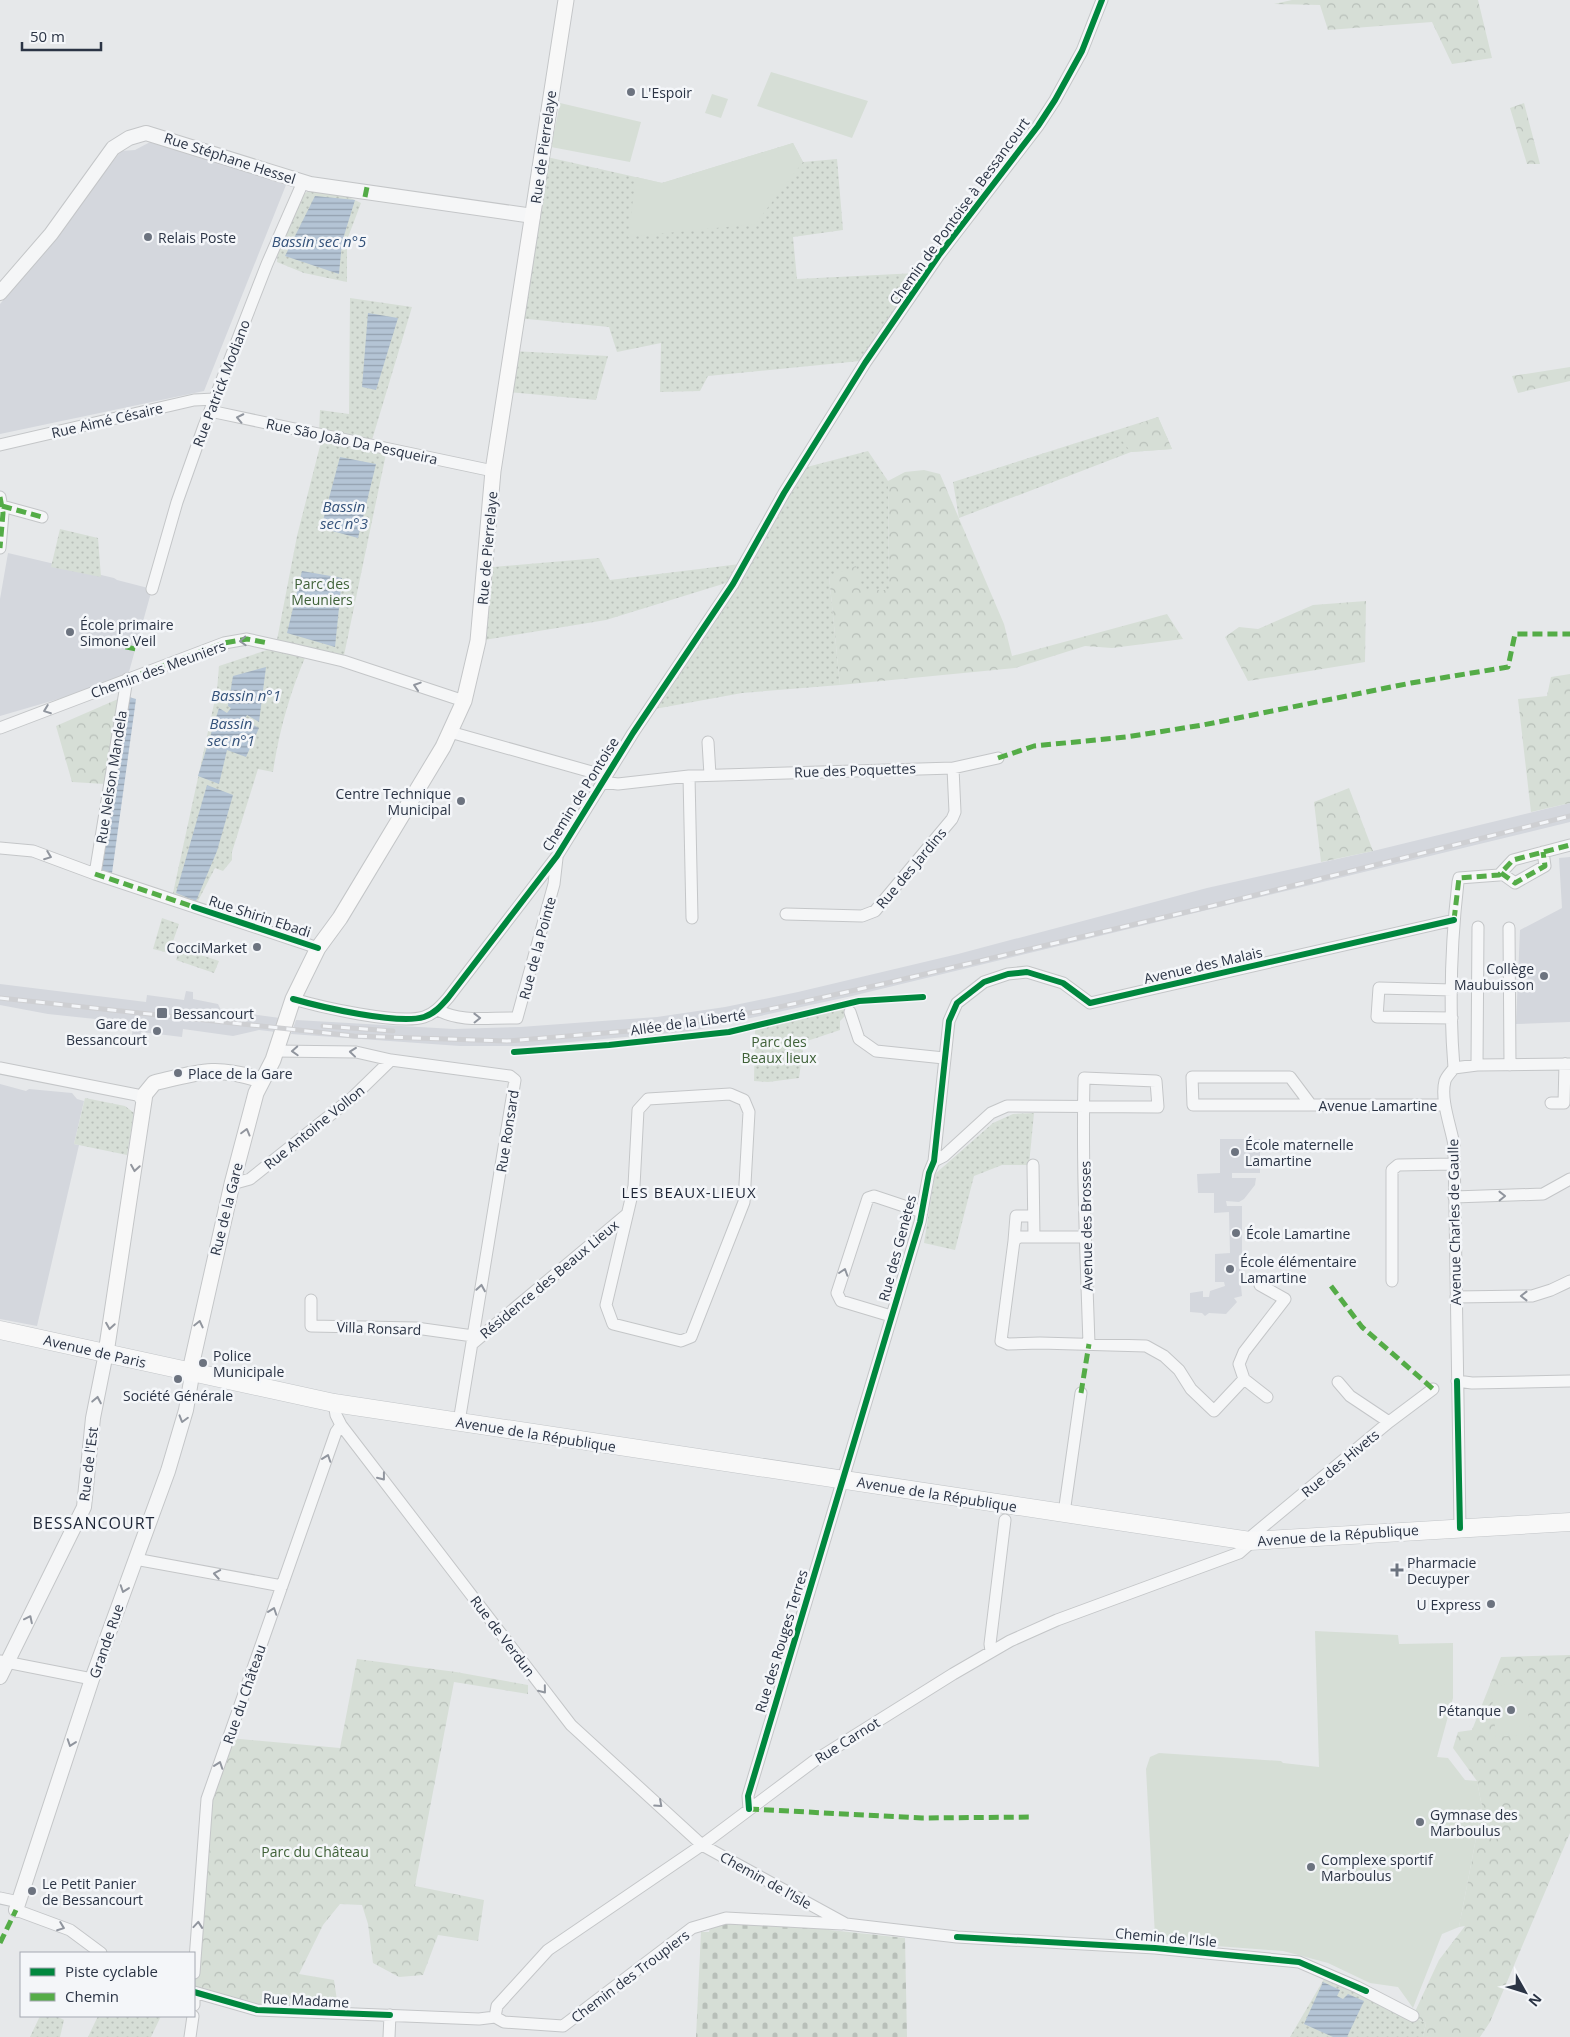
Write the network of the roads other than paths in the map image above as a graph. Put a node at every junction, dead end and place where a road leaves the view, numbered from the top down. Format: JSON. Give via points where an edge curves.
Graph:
{"nodes":[{"id":1,"x":566,"y":0,"type":"edge"},
{"id":2,"x":1102,"y":0,"type":"edge"},
{"id":3,"x":304,"y":182,"type":"junction"},
{"id":4,"x":533,"y":216,"type":"junction"},
{"id":5,"x":0,"y":293,"type":"edge"},
{"id":6,"x":215,"y":399,"type":"junction"},
{"id":7,"x":210,"y":411,"type":"junction"},
{"id":8,"x":0,"y":445,"type":"edge"},
{"id":9,"x":493,"y":471,"type":"junction"},
{"id":10,"x":1,"y":501,"type":"edge"},
{"id":11,"x":42,"y":517,"type":"dead end"},
{"id":12,"x":0,"y":548,"type":"edge"},
{"id":13,"x":733,"y":584,"type":"joint"},
{"id":14,"x":152,"y":589,"type":"dead end"},
{"id":15,"x":127,"y":679,"type":"junction"},
{"id":16,"x":464,"y":701,"type":"junction"},
{"id":17,"x":0,"y":728,"type":"edge"},
{"id":18,"x":450,"y":732,"type":"junction"},
{"id":19,"x":708,"y":742,"type":"dead end"},
{"id":20,"x":998,"y":758,"type":"dead end"},
{"id":21,"x":953,"y":768,"type":"junction"},
{"id":22,"x":710,"y":775,"type":"junction"},
{"id":23,"x":689,"y":776,"type":"junction"},
{"id":24,"x":604,"y":779,"type":"junction"},
{"id":25,"x":1570,"y":845,"type":"edge"},
{"id":26,"x":0,"y":848,"type":"edge"},
{"id":27,"x":1543,"y":852,"type":"junction"},
{"id":28,"x":557,"y":856,"type":"junction"},
{"id":29,"x":1501,"y":873,"type":"junction"},
{"id":30,"x":95,"y":874,"type":"junction"},
{"id":31,"x":786,"y":914,"type":"dead end"},
{"id":32,"x":692,"y":918,"type":"dead end"},
{"id":33,"x":1454,"y":920,"type":"junction"},
{"id":34,"x":1478,"y":927,"type":"dead end"},
{"id":35,"x":1509,"y":928,"type":"dead end"},
{"id":36,"x":318,"y":948,"type":"junction"},
{"id":37,"x":1452,"y":990,"type":"junction"},
{"id":38,"x":968,"y":993,"type":"joint"},
{"id":39,"x":294,"y":999,"type":"junction"},
{"id":40,"x":438,"y":1010,"type":"junction"},
{"id":41,"x":850,"y":1012,"type":"dead end"},
{"id":42,"x":1452,"y":1018,"type":"junction"},
{"id":43,"x":275,"y":1051,"type":"junction"},
{"id":44,"x":944,"y":1058,"type":"junction"},
{"id":45,"x":391,"y":1060,"type":"junction"},
{"id":46,"x":1510,"y":1064,"type":"junction"},
{"id":47,"x":1567,"y":1064,"type":"edge"},
{"id":48,"x":1477,"y":1065,"type":"junction"},
{"id":49,"x":0,"y":1068,"type":"edge"},
{"id":50,"x":1454,"y":1068,"type":"junction"},
{"id":51,"x":261,"y":1080,"type":"junction"},
{"id":52,"x":144,"y":1102,"type":"junction"},
{"id":53,"x":1551,"y":1103,"type":"dead end"},
{"id":54,"x":1311,"y":1105,"type":"junction"},
{"id":55,"x":1445,"y":1105,"type":"junction"},
{"id":56,"x":1083,"y":1108,"type":"junction"},
{"id":57,"x":934,"y":1161,"type":"junction"},
{"id":58,"x":1454,"y":1164,"type":"junction"},
{"id":59,"x":1033,"y":1165,"type":"dead end"},
{"id":60,"x":1570,"y":1179,"type":"edge"},
{"id":61,"x":232,"y":1184,"type":"junction"},
{"id":62,"x":1454,"y":1197,"type":"junction"},
{"id":63,"x":922,"y":1212,"type":"junction"},
{"id":64,"x":626,"y":1215,"type":"junction"},
{"id":65,"x":1034,"y":1216,"type":"junction"},
{"id":66,"x":1034,"y":1236,"type":"junction"},
{"id":67,"x":1085,"y":1237,"type":"junction"},
{"id":68,"x":1014,"y":1241,"type":"junction"},
{"id":69,"x":1570,"y":1280,"type":"edge"},
{"id":70,"x":1392,"y":1281,"type":"dead end"},
{"id":71,"x":1260,"y":1285,"type":"dead end"},
{"id":72,"x":1456,"y":1297,"type":"junction"},
{"id":73,"x":311,"y":1300,"type":"dead end"},
{"id":74,"x":891,"y":1316,"type":"junction"},
{"id":75,"x":0,"y":1330,"type":"edge"},
{"id":76,"x":472,"y":1340,"type":"junction"},
{"id":77,"x":1090,"y":1344,"type":"junction"},
{"id":78,"x":106,"y":1353,"type":"junction"},
{"id":79,"x":190,"y":1371,"type":"junction"},
{"id":80,"x":1244,"y":1379,"type":"junction"},
{"id":81,"x":1457,"y":1381,"type":"junction"},
{"id":82,"x":1570,"y":1381,"type":"edge"},
{"id":83,"x":1338,"y":1382,"type":"dead end"},
{"id":84,"x":1433,"y":1389,"type":"dead end"},
{"id":85,"x":1081,"y":1393,"type":"dead end"},
{"id":86,"x":1267,"y":1397,"type":"dead end"},
{"id":87,"x":334,"y":1403,"type":"junction"},
{"id":88,"x":459,"y":1422,"type":"junction"},
{"id":89,"x":1389,"y":1422,"type":"junction"},
{"id":90,"x":341,"y":1425,"type":"junction"},
{"id":91,"x":842,"y":1480,"type":"junction"},
{"id":92,"x":1064,"y":1513,"type":"junction"},
{"id":93,"x":1005,"y":1520,"type":"dead end"},
{"id":94,"x":1570,"y":1522,"type":"edge"},
{"id":95,"x":1460,"y":1528,"type":"junction"},
{"id":96,"x":1232,"y":1538,"type":"junction"},
{"id":97,"x":1250,"y":1541,"type":"junction"},
{"id":98,"x":1228,"y":1557,"type":"junction"},
{"id":99,"x":135,"y":1559,"type":"junction"},
{"id":100,"x":282,"y":1586,"type":"junction"},
{"id":101,"x":992,"y":1651,"type":"junction"},
{"id":102,"x":2,"y":1662,"type":"edge"},
{"id":103,"x":0,"y":1677,"type":"edge"},
{"id":104,"x":92,"y":1679,"type":"junction"},
{"id":105,"x":749,"y":1809,"type":"junction"},
{"id":106,"x":702,"y":1845,"type":"junction"},
{"id":107,"x":0,"y":1898,"type":"edge"},
{"id":108,"x":16,"y":1904,"type":"junction"},
{"id":109,"x":846,"y":1924,"type":"junction"},
{"id":110,"x":101,"y":1952,"type":"edge"},
{"id":111,"x":195,"y":1960,"type":"edge"},
{"id":112,"x":195,"y":1992,"type":"edge"},
{"id":113,"x":390,"y":2015,"type":"junction"},
{"id":114,"x":1413,"y":2016,"type":"dead end"},
{"id":115,"x":193,"y":2017,"type":"edge"},
{"id":116,"x":495,"y":2017,"type":"junction"},
{"id":117,"x":563,"y":2031,"type":"edge"},
{"id":118,"x":190,"y":2037,"type":"edge"},
{"id":119,"x":389,"y":2037,"type":"edge"}],
"edges":[{"from":1,"to":4,"type":"main road","name":"Rue de Pierrelaye"},
{"from":2,"to":13,"type":"street","name":"Chemin de Pontoise à Bessancourt","via":[[1082,51],[1055,100],[926,273],[865,363],[784,493]]},
{"from":3,"to":4,"type":"street","name":"Rue Stéphane Hessel"},
{"from":3,"to":5,"type":"street","name":"Rue Stéphane Hessel","via":[[158,135],[136,134],[109,153],[52,234]]},
{"from":3,"to":6,"type":"street","name":"Rue Patrick Modiano","via":[[267,264]]},
{"from":4,"to":9,"type":"main road","name":"Rue de Pierrelaye"},
{"from":6,"to":7,"type":"street","name":"Rue Patrick Modiano"},
{"from":6,"to":8,"type":"street","name":"Rue Aimé Césaire","via":[[194,400]]},
{"from":9,"to":7,"type":"street","name":"Rue São João Da Pesqueira","one_way":true},
{"from":7,"to":14,"type":"street","name":"Rue Patrick Modiano","via":[[177,502]]},
{"from":9,"to":16,"type":"main road","name":"Rue de Pierrelaye","via":[[478,641]]},
{"from":10,"to":11,"type":"street"},
{"from":10,"to":12,"type":"street"},
{"from":13,"to":24,"type":"street","name":"Chemin de Pontoise"},
{"from":16,"to":15,"type":"street","name":"Chemin des Meuniers","one_way":true,"via":[[342,662],[247,639],[224,643]]},
{"from":15,"to":17,"type":"street","name":"Chemin des Meuniers","one_way":true},
{"from":15,"to":30,"type":"street","name":"Rue Nelson Mandela"},
{"from":16,"to":18,"type":"main road","name":"Rue de Pierrelaye"},
{"from":18,"to":24,"type":"street","name":"Rue des Poquettes"},
{"from":18,"to":36,"type":"main road","name":"Rue de Pierrelaye","via":[[340,918]]},
{"from":19,"to":22,"type":"street"},
{"from":20,"to":21,"type":"street","name":"Rue des Poquettes"},
{"from":21,"to":22,"type":"street","name":"Rue des Poquettes"},
{"from":21,"to":31,"type":"street","name":"Rue des Jardins","via":[[955,812],[952,819],[875,911],[862,916]]},
{"from":22,"to":23,"type":"street","name":"Rue des Poquettes"},
{"from":23,"to":24,"type":"street","name":"Rue des Poquettes","via":[[618,784]]},
{"from":23,"to":32,"type":"street"},
{"from":24,"to":28,"type":"street","name":"Chemin de Pontoise"},
{"from":25,"to":27,"type":"street"},
{"from":26,"to":30,"type":"street","name":"Rue Shirin Ebadi","one_way":true,"via":[[33,851]]},
{"from":27,"to":29,"type":"street","via":[[1513,860]]},
{"from":27,"to":29,"type":"street","via":[[1545,866],[1515,883]]},
{"from":28,"to":40,"type":"street","name":"Chemin de Pontoise"},
{"from":40,"to":28,"type":"street","name":"Rue de la Pointe","one_way":true,"via":[[460,1018],[517,1018],[554,884]]},
{"from":29,"to":33,"type":"street","name":"Avenue Charles de Gaulle","via":[[1499,876],[1459,878]]},
{"from":30,"to":36,"type":"street","name":"Rue Shirin Ebadi"},
{"from":33,"to":37,"type":"street","name":"Avenue Charles de Gaulle"},
{"from":33,"to":38,"type":"street","name":"Avenue des Malais","via":[[1090,1004],[1063,983],[1027,972],[984,982]]},
{"from":34,"to":48,"type":"street"},
{"from":35,"to":46,"type":"street"},
{"from":36,"to":39,"type":"main road","name":"Rue de Pierrelaye"},
{"from":37,"to":42,"type":"street","name":"Avenue Charles de Gaulle"},
{"from":37,"to":42,"type":"street","via":[[1379,988],[1377,1017]]},
{"from":38,"to":44,"type":"street","name":"Rue des Genètes","via":[[957,1003],[948,1021]]},
{"from":39,"to":40,"type":"street","via":[[325,1008],[403,1020],[424,1017]]},
{"from":39,"to":43,"type":"main road","name":"Rue de Pierrelaye"},
{"from":41,"to":44,"type":"street","via":[[859,1039],[876,1051]]},
{"from":42,"to":50,"type":"street","name":"Avenue Charles de Gaulle"},
{"from":45,"to":43,"type":"street","name":"Rue Ronsard","one_way":true,"via":[[356,1052]]},
{"from":43,"to":51,"type":"main road","name":"Rue de la Gare"},
{"from":44,"to":57,"type":"street","name":"Rue des Genètes"},
{"from":45,"to":61,"type":"street","name":"Rue Antoine Vollon","via":[[352,1097],[250,1179]]},
{"from":76,"to":45,"type":"street","name":"Rue Ronsard","one_way":true,"via":[[515,1080],[510,1076]]},
{"from":46,"to":47,"type":"street"},
{"from":46,"to":48,"type":"street"},
{"from":47,"to":53,"type":"street","via":[[1564,1103]]},
{"from":48,"to":50,"type":"street"},
{"from":49,"to":52,"type":"street","via":[[137,1095]]},
{"from":50,"to":55,"type":"street","name":"Avenue Charles de Gaulle","via":[[1445,1080]]},
{"from":51,"to":52,"type":"main road","via":[[233,1071],[210,1070],[154,1083],[149,1087]]},
{"from":61,"to":51,"type":"main road","name":"Rue de la Gare","one_way":true},
{"from":52,"to":78,"type":"main road","one_way":true},
{"from":54,"to":54,"type":"street","name":"Avenue Lamartine","via":[[1192,1105],[1192,1077],[1290,1077]]},
{"from":54,"to":55,"type":"street","name":"Avenue Lamartine"},
{"from":55,"to":58,"type":"street","name":"Avenue Charles de Gaulle","via":[[1454,1145]]},
{"from":56,"to":56,"type":"street","name":"Avenue des Brosses","via":[[1084,1078],[1156,1081],[1158,1107]]},
{"from":56,"to":57,"type":"street","name":"Avenue des Brosses","via":[[1007,1106],[991,1112],[944,1156]]},
{"from":56,"to":67,"type":"street","name":"Avenue des Brosses"},
{"from":57,"to":63,"type":"street","name":"Rue des Genètes","via":[[928,1173]]},
{"from":58,"to":62,"type":"street","name":"Avenue Charles de Gaulle"},
{"from":58,"to":70,"type":"street","via":[[1398,1165],[1392,1170]]},
{"from":59,"to":65,"type":"street"},
{"from":62,"to":60,"type":"street","one_way":true,"via":[[1543,1194]]},
{"from":79,"to":61,"type":"main road","name":"Rue de la Gare","one_way":true},
{"from":62,"to":72,"type":"street","name":"Avenue Charles de Gaulle"},
{"from":63,"to":74,"type":"street","name":"Rue des Genètes"},
{"from":74,"to":63,"type":"street","one_way":true,"via":[[841,1301],[837,1293],[868,1198],[874,1196]]},
{"from":64,"to":64,"type":"street","name":"Résidence des Beaux Lieux","via":[[606,1305],[613,1324],[681,1341],[690,1337],[744,1202],[749,1112],[744,1100],[730,1094],[648,1099],[638,1110],[634,1186]]},
{"from":64,"to":76,"type":"street","name":"Résidence des Beaux Lieux"},
{"from":65,"to":66,"type":"street"},
{"from":65,"to":68,"type":"street","via":[[1016,1216]]},
{"from":66,"to":67,"type":"street"},
{"from":66,"to":68,"type":"street","via":[[1019,1237]]},
{"from":67,"to":77,"type":"street","name":"Avenue des Brosses"},
{"from":68,"to":77,"type":"street","via":[[1001,1341],[1008,1344]]},
{"from":69,"to":72,"type":"street","one_way":true,"via":[[1532,1296]]},
{"from":71,"to":80,"type":"street","via":[[1285,1299],[1244,1352],[1239,1364]]},
{"from":72,"to":81,"type":"street","name":"Avenue Charles de Gaulle"},
{"from":73,"to":76,"type":"street","name":"Villa Ronsard","via":[[311,1326],[416,1328]]},
{"from":74,"to":91,"type":"street","name":"Rue des Genètes"},
{"from":75,"to":78,"type":"main road","name":"Avenue de Paris"},
{"from":76,"to":88,"type":"street","name":"Rue Ronsard"},
{"from":77,"to":80,"type":"street","via":[[1146,1346],[1179,1370],[1191,1389],[1214,1411]]},
{"from":78,"to":79,"type":"main road","name":"Avenue de Paris"},
{"from":102,"to":78,"type":"street","name":"Rue de l'Est","one_way":true,"via":[[84,1507],[93,1418]]},
{"from":79,"to":87,"type":"main road","name":"Avenue de la République"},
{"from":79,"to":99,"type":"street","name":"Grande Rue","one_way":true,"via":[[184,1419]]},
{"from":80,"to":86,"type":"street"},
{"from":81,"to":82,"type":"street"},
{"from":81,"to":95,"type":"street","name":"Avenue Charles de Gaulle"},
{"from":83,"to":89,"type":"street","via":[[1350,1396]]},
{"from":84,"to":89,"type":"street","name":"Rue des Hivets"},
{"from":85,"to":92,"type":"street"},
{"from":87,"to":88,"type":"main road","name":"Avenue de la République"},
{"from":87,"to":90,"type":"street","name":"Rue de Verdun"},
{"from":88,"to":91,"type":"main road","name":"Avenue de la République"},
{"from":89,"to":97,"type":"street","name":"Rue des Hivets","via":[[1253,1535]]},
{"from":100,"to":90,"type":"street","name":"Rue du Château","one_way":true},
{"from":90,"to":106,"type":"street","name":"Rue de Verdun","one_way":true,"via":[[571,1725]]},
{"from":91,"to":92,"type":"main road","name":"Avenue de la République"},
{"from":91,"to":105,"type":"street","name":"Rue des Rouges Terres","via":[[748,1796]]},
{"from":92,"to":96,"type":"main road","name":"Avenue de la République"},
{"from":93,"to":101,"type":"street","via":[[990,1644]]},
{"from":94,"to":95,"type":"main road","name":"Avenue de la République"},
{"from":95,"to":97,"type":"main road","name":"Avenue de la République"},
{"from":96,"to":97,"type":"main road","name":"Avenue de la République"},
{"from":96,"to":98,"type":"street"},
{"from":97,"to":98,"type":"street","name":"Rue Carnot","via":[[1239,1553]]},
{"from":98,"to":101,"type":"street","name":"Rue Carnot","via":[[1058,1620]]},
{"from":100,"to":99,"type":"street","one_way":true},
{"from":99,"to":104,"type":"street","name":"Grande Rue","one_way":true},
{"from":111,"to":100,"type":"street","name":"Rue du Château","one_way":true,"via":[[207,1799]]},
{"from":101,"to":105,"type":"street","name":"Rue Carnot","via":[[814,1761]]},
{"from":102,"to":103,"type":"street","name":"Rue de l'Est"},
{"from":102,"to":104,"type":"street"},
{"from":104,"to":108,"type":"street","name":"Grande Rue","one_way":true},
{"from":105,"to":106,"type":"street","name":"Rue Carnot"},
{"from":106,"to":109,"type":"street","name":"Chemin de l’Isle"},
{"from":106,"to":116,"type":"street","name":"Rue Carnot","via":[[548,1950],[497,2006]]},
{"from":107,"to":108,"type":"street"},
{"from":108,"to":110,"type":"street","one_way":true,"via":[[70,1930]]},
{"from":109,"to":114,"type":"street","name":"Chemin de l’Isle","via":[[957,1937],[1155,1948],[1299,1962],[1357,1986]]},
{"from":109,"to":117,"type":"street","name":"Chemin des Troupiers","via":[[726,1918],[692,1928]]},
{"from":112,"to":113,"type":"street","name":"Rue Madame","via":[[258,2010]]},
{"from":113,"to":116,"type":"street","name":"Rue Madame"},
{"from":113,"to":119,"type":"street"},
{"from":115,"to":118,"type":"street"},
{"from":116,"to":117,"type":"street","name":"Rue Madame","via":[[504,2022]]}]}
